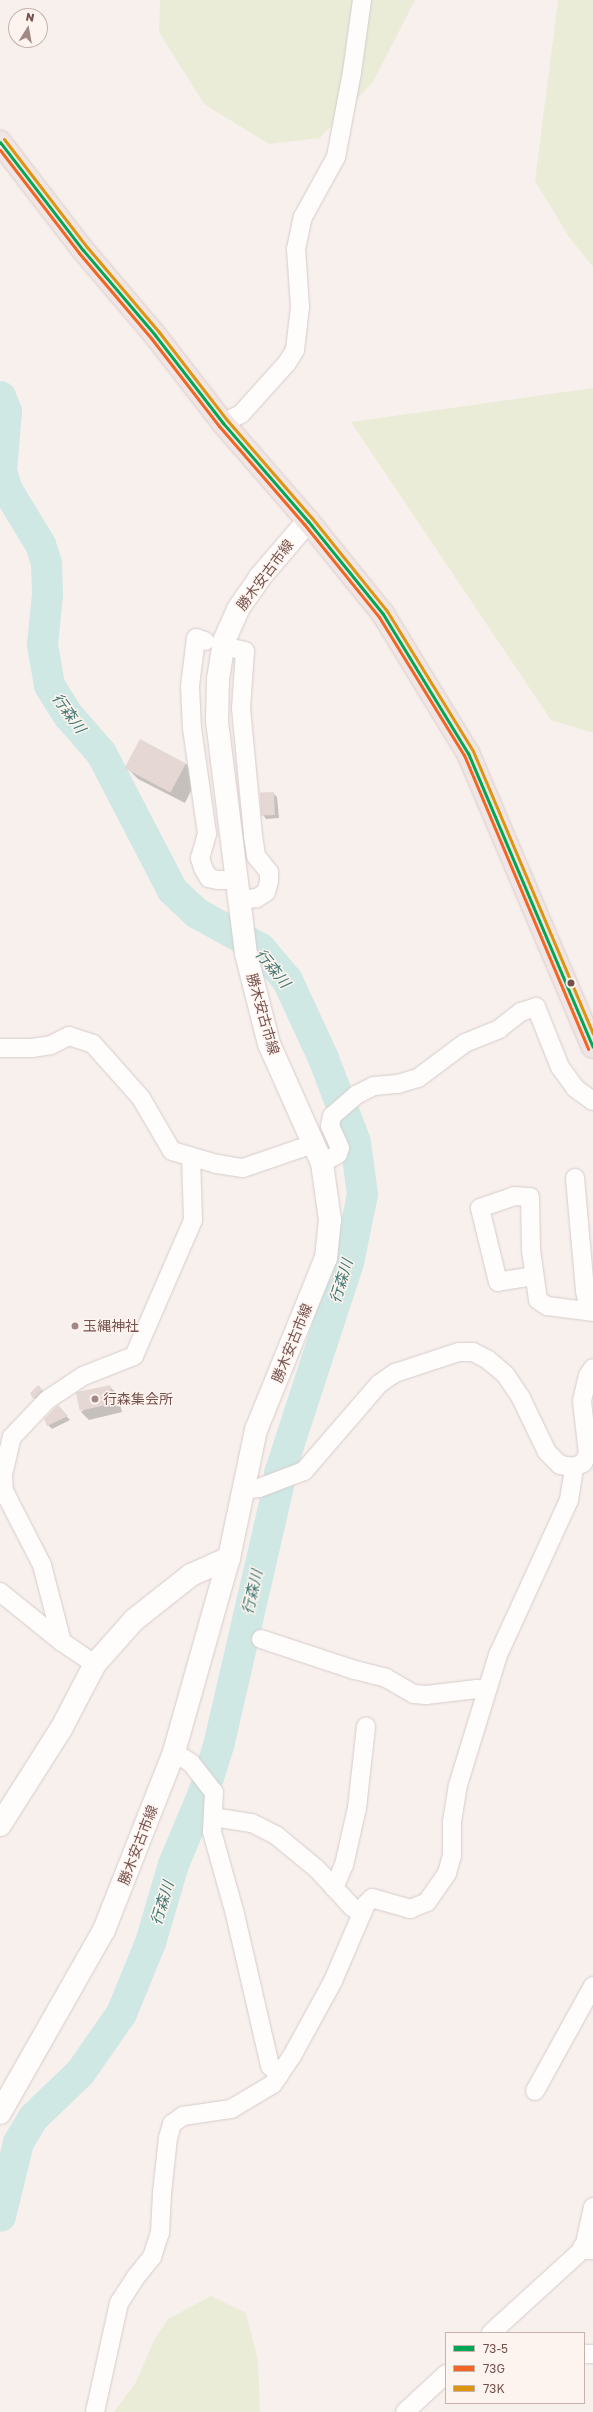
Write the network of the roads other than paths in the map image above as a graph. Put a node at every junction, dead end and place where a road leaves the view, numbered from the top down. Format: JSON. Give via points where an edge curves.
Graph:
{"nodes":[{"id":1,"x":362,"y":0,"type":"edge"},
{"id":2,"x":0,"y":142,"type":"edge"},
{"id":3,"x":223,"y":423,"type":"junction"},
{"id":4,"x":308,"y":521,"type":"junction"},
{"id":5,"x":205,"y":641,"type":"dead end"},
{"id":6,"x":236,"y":649,"type":"dead end"},
{"id":7,"x":238,"y":896,"type":"junction"},
{"id":8,"x":593,"y":1047,"type":"edge"},
{"id":9,"x":0,"y":1048,"type":"edge"},
{"id":10,"x":593,"y":1101,"type":"edge"},
{"id":11,"x":313,"y":1144,"type":"junction"},
{"id":12,"x":191,"y":1157,"type":"junction"},
{"id":13,"x":322,"y":1163,"type":"junction"},
{"id":14,"x":575,"y":1178,"type":"dead end"},
{"id":15,"x":534,"y":1276,"type":"junction"},
{"id":16,"x":591,"y":1312,"type":"edge"},
{"id":17,"x":593,"y":1368,"type":"edge"},
{"id":18,"x":574,"y":1467,"type":"junction"},
{"id":19,"x":244,"y":1490,"type":"junction"},
{"id":20,"x":229,"y":1558,"type":"junction"},
{"id":21,"x":0,"y":1592,"type":"edge"},
{"id":22,"x":261,"y":1639,"type":"dead end"},
{"id":23,"x":62,"y":1642,"type":"junction"},
{"id":24,"x":95,"y":1664,"type":"junction"},
{"id":25,"x":487,"y":1690,"type":"junction"},
{"id":26,"x":366,"y":1726,"type":"dead end"},
{"id":27,"x":174,"y":1752,"type":"junction"},
{"id":28,"x":213,"y":1817,"type":"junction"},
{"id":29,"x":0,"y":1825,"type":"edge"},
{"id":30,"x":334,"y":1888,"type":"junction"},
{"id":31,"x":362,"y":1913,"type":"junction"},
{"id":32,"x":593,"y":1986,"type":"edge"},
{"id":33,"x":279,"y":2075,"type":"junction"},
{"id":34,"x":535,"y":2091,"type":"dead end"},
{"id":35,"x":0,"y":2113,"type":"edge"},
{"id":36,"x":593,"y":2207,"type":"edge"},
{"id":37,"x":588,"y":2248,"type":"edge"},
{"id":38,"x":492,"y":2332,"type":"edge"},
{"id":39,"x":445,"y":2375,"type":"edge"},
{"id":40,"x":95,"y":2412,"type":"edge"},
{"id":41,"x":405,"y":2412,"type":"edge"}],
"edges":[{"from":1,"to":3,"type":"street","via":[[336,157],[303,217],[298,242],[300,308],[295,350],[287,363],[241,414]]},
{"from":2,"to":3,"type":"highway","via":[[83,250],[155,335]]},
{"from":3,"to":4,"type":"highway"},
{"from":4,"to":7,"type":"main road","name":"勝木安古市線","via":[[260,577],[238,609],[224,641],[218,679],[217,720]]},
{"from":4,"to":8,"type":"highway","via":[[383,614],[468,753]]},
{"from":5,"to":7,"type":"street","via":[[196,638],[190,686],[192,728],[207,834],[200,858],[210,878],[218,880]]},
{"from":6,"to":7,"type":"street","via":[[245,651],[241,708],[253,836],[256,856],[269,872],[270,881],[266,892],[257,898]]},
{"from":7,"to":11,"type":"main road","name":"勝木安古市線","via":[[246,954],[269,1044]]},
{"from":9,"to":12,"type":"street","via":[[51,1045],[69,1036],[93,1044],[141,1098],[172,1151]]},
{"from":10,"to":13,"type":"street","via":[[576,1088],[560,1067],[536,1006],[521,1012],[499,1029],[466,1043],[418,1078],[398,1084],[374,1086],[356,1095],[332,1116],[330,1126],[340,1148],[338,1154]]},
{"from":11,"to":12,"type":"street","via":[[243,1168]]},
{"from":11,"to":13,"type":"main road","name":"勝木安古市線"},
{"from":12,"to":23,"type":"street","via":[[193,1220],[134,1356],[83,1376],[47,1400],[12,1437],[3,1474],[4,1492],[42,1565]]},
{"from":13,"to":19,"type":"main road","name":"勝木安古市線","via":[[330,1220],[326,1258],[256,1430]]},
{"from":14,"to":16,"type":"street","via":[[585,1291]]},
{"from":15,"to":15,"type":"street","via":[[498,1282],[480,1208],[514,1196],[530,1197]]},
{"from":15,"to":16,"type":"street","via":[[538,1300],[547,1306]]},
{"from":17,"to":18,"type":"street","via":[[588,1376],[582,1401],[588,1454],[583,1463]]},
{"from":18,"to":19,"type":"street","via":[[560,1465],[547,1452],[525,1404],[505,1374],[486,1358],[473,1352],[459,1352],[395,1373],[379,1384],[304,1471],[259,1488]]},
{"from":18,"to":25,"type":"street","via":[[569,1500],[498,1655]]},
{"from":19,"to":20,"type":"main road","name":"勝木安古市線"},
{"from":20,"to":24,"type":"main road","via":[[191,1575],[134,1620]]},
{"from":20,"to":27,"type":"main road","name":"勝木安古市線"},
{"from":21,"to":23,"type":"street"},
{"from":22,"to":25,"type":"street","via":[[386,1678],[414,1694]]},
{"from":23,"to":24,"type":"street"},
{"from":24,"to":29,"type":"main road","via":[[61,1729]]},
{"from":25,"to":31,"type":"street","via":[[458,1785],[452,1822],[452,1856],[447,1873],[427,1902],[410,1909],[372,1898]]},
{"from":26,"to":30,"type":"street","via":[[357,1808],[344,1865]]},
{"from":27,"to":28,"type":"street","via":[[193,1766],[214,1792]]},
{"from":27,"to":35,"type":"main road","name":"勝木安古市線","via":[[104,1930]]},
{"from":28,"to":30,"type":"street","via":[[252,1823],[277,1836],[317,1869]]},
{"from":28,"to":33,"type":"street","via":[[212,1832],[235,1914],[270,2066]]},
{"from":30,"to":31,"type":"street","via":[[352,1907]]},
{"from":31,"to":33,"type":"street","via":[[333,1981]]},
{"from":32,"to":34,"type":"street"},
{"from":33,"to":40,"type":"street","via":[[273,2084],[232,2109],[183,2116],[172,2124],[168,2138],[160,2233],[152,2257],[119,2303]]},
{"from":36,"to":37,"type":"street"},
{"from":37,"to":38,"type":"street"},
{"from":39,"to":41,"type":"street"}]}
